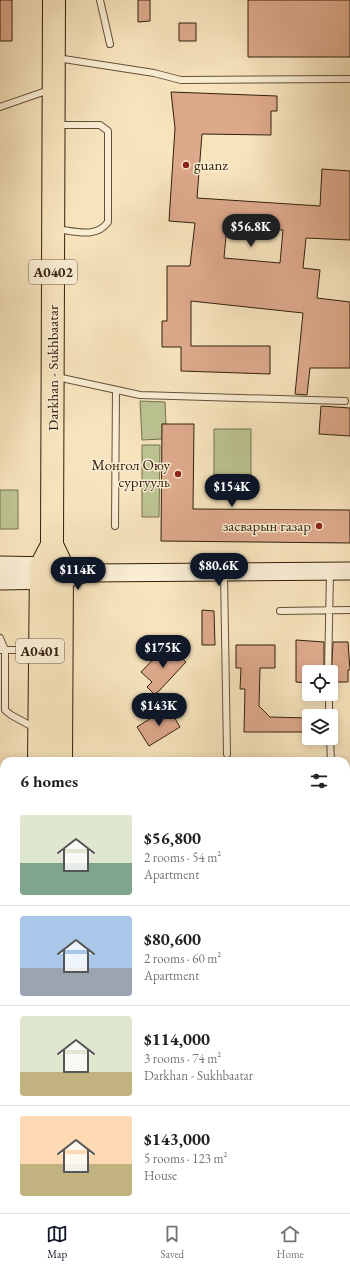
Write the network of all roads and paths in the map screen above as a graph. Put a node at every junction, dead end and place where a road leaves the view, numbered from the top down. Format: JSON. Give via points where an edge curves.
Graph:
{"nodes":[{"id":1,"x":54,"y":0,"type":"edge"},
{"id":2,"x":100,"y":0,"type":"edge"},
{"id":3,"x":110,"y":44,"type":"dead end"},
{"id":4,"x":53,"y":57,"type":"junction"},
{"id":5,"x":350,"y":79,"type":"edge"},
{"id":6,"x":53,"y":89,"type":"junction"},
{"id":7,"x":0,"y":107,"type":"edge"},
{"id":8,"x":53,"y":125,"type":"junction"},
{"id":9,"x":53,"y":229,"type":"junction"},
{"id":10,"x":53,"y":377,"type":"junction"},
{"id":11,"x":116,"y":390,"type":"junction"},
{"id":12,"x":345,"y":401,"type":"dead end"},
{"id":13,"x":115,"y":526,"type":"dead end"},
{"id":14,"x":52,"y":545,"type":"joint"},
{"id":15,"x":0,"y":565,"type":"edge"},
{"id":16,"x":330,"y":571,"type":"junction"},
{"id":17,"x":350,"y":571,"type":"edge"},
{"id":18,"x":224,"y":572,"type":"junction"},
{"id":19,"x":51,"y":573,"type":"junction"},
{"id":20,"x":0,"y":581,"type":"edge"},
{"id":21,"x":329,"y":610,"type":"junction"},
{"id":22,"x":350,"y":610,"type":"edge"},
{"id":23,"x":280,"y":611,"type":"dead end"},
{"id":24,"x":0,"y":638,"type":"edge"},
{"id":25,"x":3,"y":650,"type":"edge"},
{"id":26,"x":40,"y":650,"type":"junction"},
{"id":27,"x":328,"y":665,"type":"edge"},
{"id":28,"x":40,"y":731,"type":"junction"},
{"id":29,"x":330,"y":745,"type":"edge"},
{"id":30,"x":227,"y":754,"type":"dead end"},
{"id":31,"x":39,"y":757,"type":"edge"},
{"id":32,"x":61,"y":757,"type":"edge"},
{"id":33,"x":331,"y":757,"type":"edge"}],
"edges":[{"from":1,"to":4,"type":"highway","name":"Darkhan - Sukhbaatar","number":"A0402"},
{"from":2,"to":3,"type":"lane"},
{"from":4,"to":5,"type":"lane","via":[[154,73],[181,80]]},
{"from":4,"to":6,"type":"highway","name":"Darkhan - Sukhbaatar","number":"A0402"},
{"from":6,"to":7,"type":"lane"},
{"from":6,"to":8,"type":"highway","name":"Darkhan - Sukhbaatar","number":"A0402"},
{"from":8,"to":9,"type":"highway","name":"Darkhan - Sukhbaatar","number":"A0402"},
{"from":8,"to":9,"type":"lane","via":[[100,125],[108,131],[108,222],[96,233]]},
{"from":9,"to":10,"type":"highway","name":"Darkhan - Sukhbaatar","number":"A0402"},
{"from":10,"to":11,"type":"lane"},
{"from":10,"to":14,"type":"highway","name":"Darkhan - Sukhbaatar","number":"A0402"},
{"from":11,"to":12,"type":"lane","via":[[140,395]]},
{"from":11,"to":13,"type":"lane"},
{"from":14,"to":19,"type":"highway","number":"A0401"},
{"from":15,"to":19,"type":"main road"},
{"from":16,"to":17,"type":"main road"},
{"from":16,"to":18,"type":"main road"},
{"from":16,"to":21,"type":"lane"},
{"from":18,"to":19,"type":"main road"},
{"from":18,"to":30,"type":"lane"},
{"from":19,"to":20,"type":"main road"},
{"from":19,"to":26,"type":"highway","number":"A0401"},
{"from":19,"to":32,"type":"highway","number":"A0401"},
{"from":21,"to":22,"type":"lane"},
{"from":21,"to":23,"type":"lane"},
{"from":21,"to":27,"type":"lane"},
{"from":24,"to":25,"type":"lane"},
{"from":25,"to":26,"type":"lane"},
{"from":25,"to":28,"type":"lane","via":[[5,710]]},
{"from":26,"to":28,"type":"highway","number":"A0401"},
{"from":28,"to":31,"type":"highway","number":"A0401"},
{"from":29,"to":33,"type":"lane"}]}
